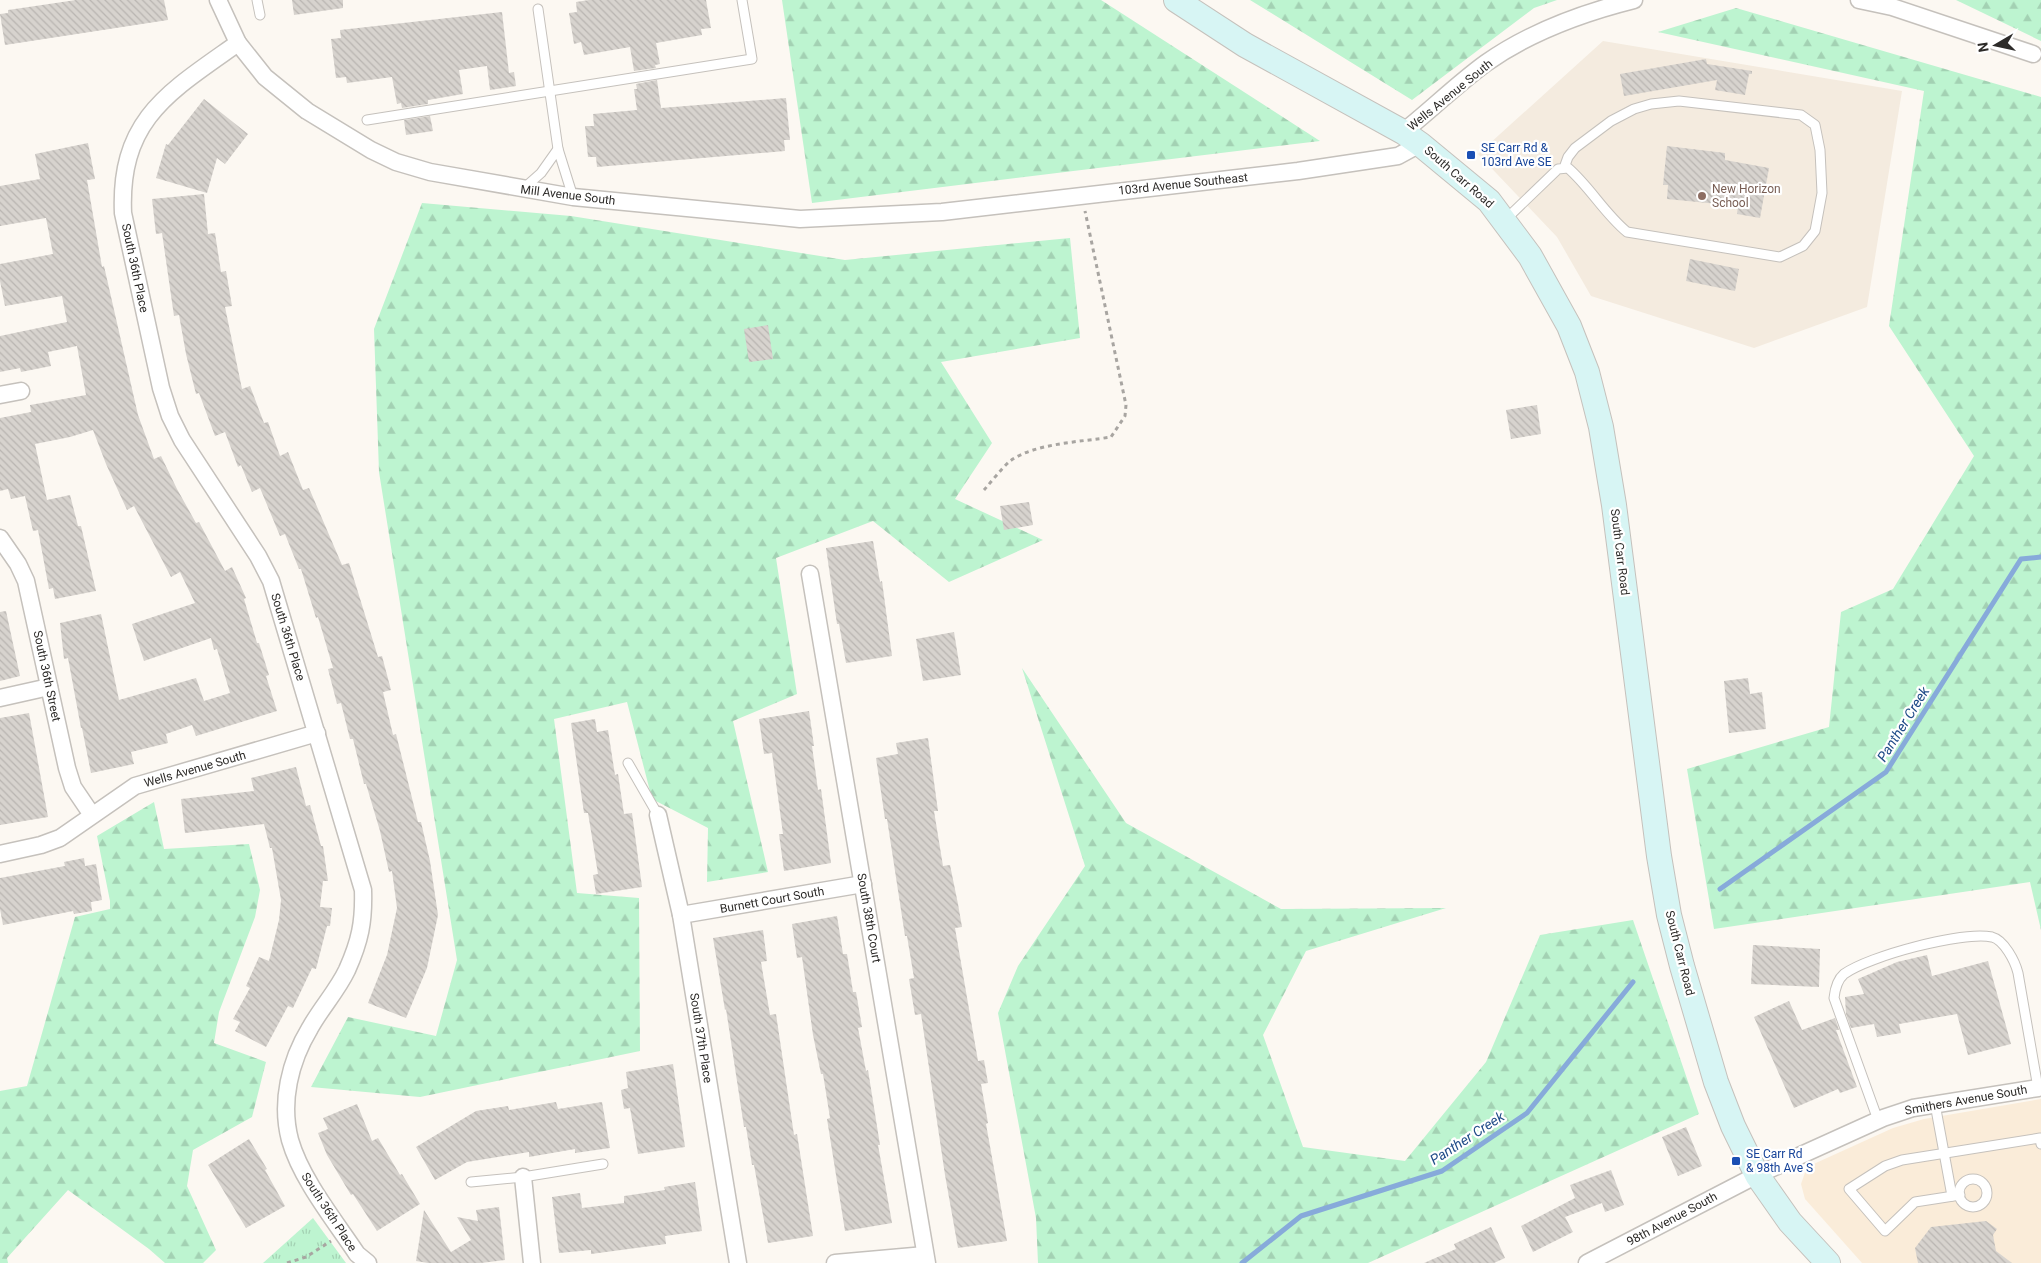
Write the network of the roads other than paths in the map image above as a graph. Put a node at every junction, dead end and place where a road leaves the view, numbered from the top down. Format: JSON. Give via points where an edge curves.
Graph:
{"nodes":[{"id":1,"x":218,"y":0,"type":"edge"},
{"id":2,"x":257,"y":0,"type":"edge"},
{"id":3,"x":742,"y":0,"type":"edge"},
{"id":4,"x":1176,"y":0,"type":"edge"},
{"id":5,"x":1634,"y":0,"type":"edge"},
{"id":6,"x":1859,"y":0,"type":"edge"},
{"id":7,"x":538,"y":9,"type":"dead end"},
{"id":8,"x":260,"y":15,"type":"dead end"},
{"id":9,"x":238,"y":43,"type":"junction"},
{"id":10,"x":2033,"y":54,"type":"dead end"},
{"id":11,"x":549,"y":91,"type":"junction"},
{"id":12,"x":366,"y":120,"type":"dead end"},
{"id":13,"x":1412,"y":138,"type":"junction"},
{"id":14,"x":558,"y":149,"type":"junction"},
{"id":15,"x":1564,"y":168,"type":"junction"},
{"id":16,"x":523,"y":189,"type":"junction"},
{"id":17,"x":573,"y":197,"type":"junction"},
{"id":18,"x":942,"y":212,"type":"joint"},
{"id":19,"x":1504,"y":221,"type":"junction"},
{"id":20,"x":22,"y":391,"type":"dead end"},
{"id":21,"x":0,"y":395,"type":"edge"},
{"id":22,"x":0,"y":538,"type":"edge"},
{"id":23,"x":810,"y":574,"type":"dead end"},
{"id":24,"x":49,"y":687,"type":"junction"},
{"id":25,"x":0,"y":698,"type":"edge"},
{"id":26,"x":317,"y":733,"type":"junction"},
{"id":27,"x":628,"y":763,"type":"dead end"},
{"id":28,"x":658,"y":814,"type":"joint"},
{"id":29,"x":92,"y":815,"type":"junction"},
{"id":30,"x":0,"y":854,"type":"edge"},
{"id":31,"x":863,"y":884,"type":"junction"},
{"id":32,"x":681,"y":915,"type":"junction"},
{"id":33,"x":2038,"y":1088,"type":"joint"},
{"id":34,"x":1935,"y":1104,"type":"junction"},
{"id":35,"x":1878,"y":1120,"type":"junction"},
{"id":36,"x":2041,"y":1144,"type":"edge"},
{"id":37,"x":1944,"y":1154,"type":"junction"},
{"id":38,"x":603,"y":1164,"type":"dead end"},
{"id":39,"x":1757,"y":1175,"type":"junction"},
{"id":40,"x":523,"y":1177,"type":"junction"},
{"id":41,"x":471,"y":1182,"type":"dead end"},
{"id":42,"x":926,"y":1259,"type":"edge"},
{"id":43,"x":368,"y":1263,"type":"edge"},
{"id":44,"x":532,"y":1263,"type":"edge"},
{"id":45,"x":738,"y":1263,"type":"edge"},
{"id":46,"x":835,"y":1263,"type":"edge"},
{"id":47,"x":1587,"y":1263,"type":"edge"},
{"id":48,"x":1828,"y":1263,"type":"edge"}],
"edges":[{"from":1,"to":9,"type":"street","name":"Mill Avenue South"},
{"from":2,"to":8,"type":"lane"},
{"from":3,"to":11,"type":"lane","via":[[752,59]]},
{"from":4,"to":13,"type":"main road","name":"South Carr Road","via":[[1245,45]]},
{"from":5,"to":13,"type":"street","name":"Wells Avenue South","via":[[1597,9],[1532,36],[1486,63]]},
{"from":6,"to":10,"type":"street","via":[[1892,7]]},
{"from":7,"to":11,"type":"lane"},
{"from":9,"to":16,"type":"street","name":"Mill Avenue South","via":[[265,77],[300,106],[371,150],[396,162],[430,172]]},
{"from":9,"to":26,"type":"street","name":"South 36th Place","via":[[175,87],[146,120],[133,143],[124,171],[123,213],[170,416],[271,580]]},
{"from":11,"to":12,"type":"lane"},
{"from":11,"to":14,"type":"lane"},
{"from":13,"to":18,"type":"street","name":"103rd Avenue Southeast","via":[[1398,156],[1298,171]]},
{"from":13,"to":19,"type":"main road","name":"South Carr Road","via":[[1489,201]]},
{"from":14,"to":16,"type":"lane","via":[[541,173]]},
{"from":14,"to":17,"type":"lane"},
{"from":15,"to":15,"type":"lane","via":[[1577,175],[1614,222],[1627,232],[1780,258],[1803,246],[1815,230],[1822,192],[1815,125],[1801,115],[1680,101],[1651,104],[1611,121],[1575,148]]},
{"from":15,"to":19,"type":"lane"},
{"from":16,"to":17,"type":"street","name":"Mill Avenue South"},
{"from":17,"to":18,"type":"street","name":"Mill Avenue South","via":[[800,219]]},
{"from":19,"to":39,"type":"main road","name":"South Carr Road","via":[[1530,256],[1552,295],[1569,326],[1587,372],[1601,427],[1614,505],[1669,915],[1716,1082]]},
{"from":20,"to":21,"type":"street"},
{"from":22,"to":24,"type":"street","name":"South 36th Street","via":[[26,581]]},
{"from":23,"to":31,"type":"street","name":"South 38th Court"},
{"from":24,"to":25,"type":"street"},
{"from":24,"to":29,"type":"street","name":"South 36th Street","via":[[73,787]]},
{"from":26,"to":29,"type":"street","name":"Wells Avenue South","via":[[135,786]]},
{"from":26,"to":43,"type":"street","name":"South 36th Place","via":[[363,890],[364,916],[346,972],[295,1056],[285,1110],[290,1141],[302,1170],[358,1254]]},
{"from":27,"to":28,"type":"lane"},
{"from":28,"to":32,"type":"street","name":"South 37th Place"},
{"from":29,"to":30,"type":"street","name":"Wells Avenue South","via":[[60,838]]},
{"from":31,"to":32,"type":"street","name":"Burnett Court South"},
{"from":31,"to":42,"type":"street","name":"South 38th Court"},
{"from":32,"to":45,"type":"street","name":"South 37th Place"},
{"from":33,"to":34,"type":"street","name":"Smithers Avenue South"},
{"from":33,"to":35,"type":"lane","via":[[2018,973],[2008,950],[1993,937],[1942,940],[1896,952],[1851,970],[1835,987],[1834,998]]},
{"from":34,"to":35,"type":"street","name":"Smithers Avenue South"},
{"from":34,"to":37,"type":"lane"},
{"from":35,"to":39,"type":"street","name":"Smithers Avenue South"},
{"from":36,"to":37,"type":"lane","via":[[2040,1138]]},
{"from":37,"to":37,"type":"lane","via":[[1885,1166],[1849,1189],[1885,1231],[1915,1202],[1956,1196]]},
{"from":38,"to":40,"type":"lane"},
{"from":39,"to":47,"type":"street","name":"98th Avenue South"},
{"from":39,"to":48,"type":"main road","name":"South Carr Road","via":[[1790,1222]]},
{"from":40,"to":41,"type":"lane"},
{"from":40,"to":44,"type":"street"},
{"from":42,"to":46,"type":"street"}]}
